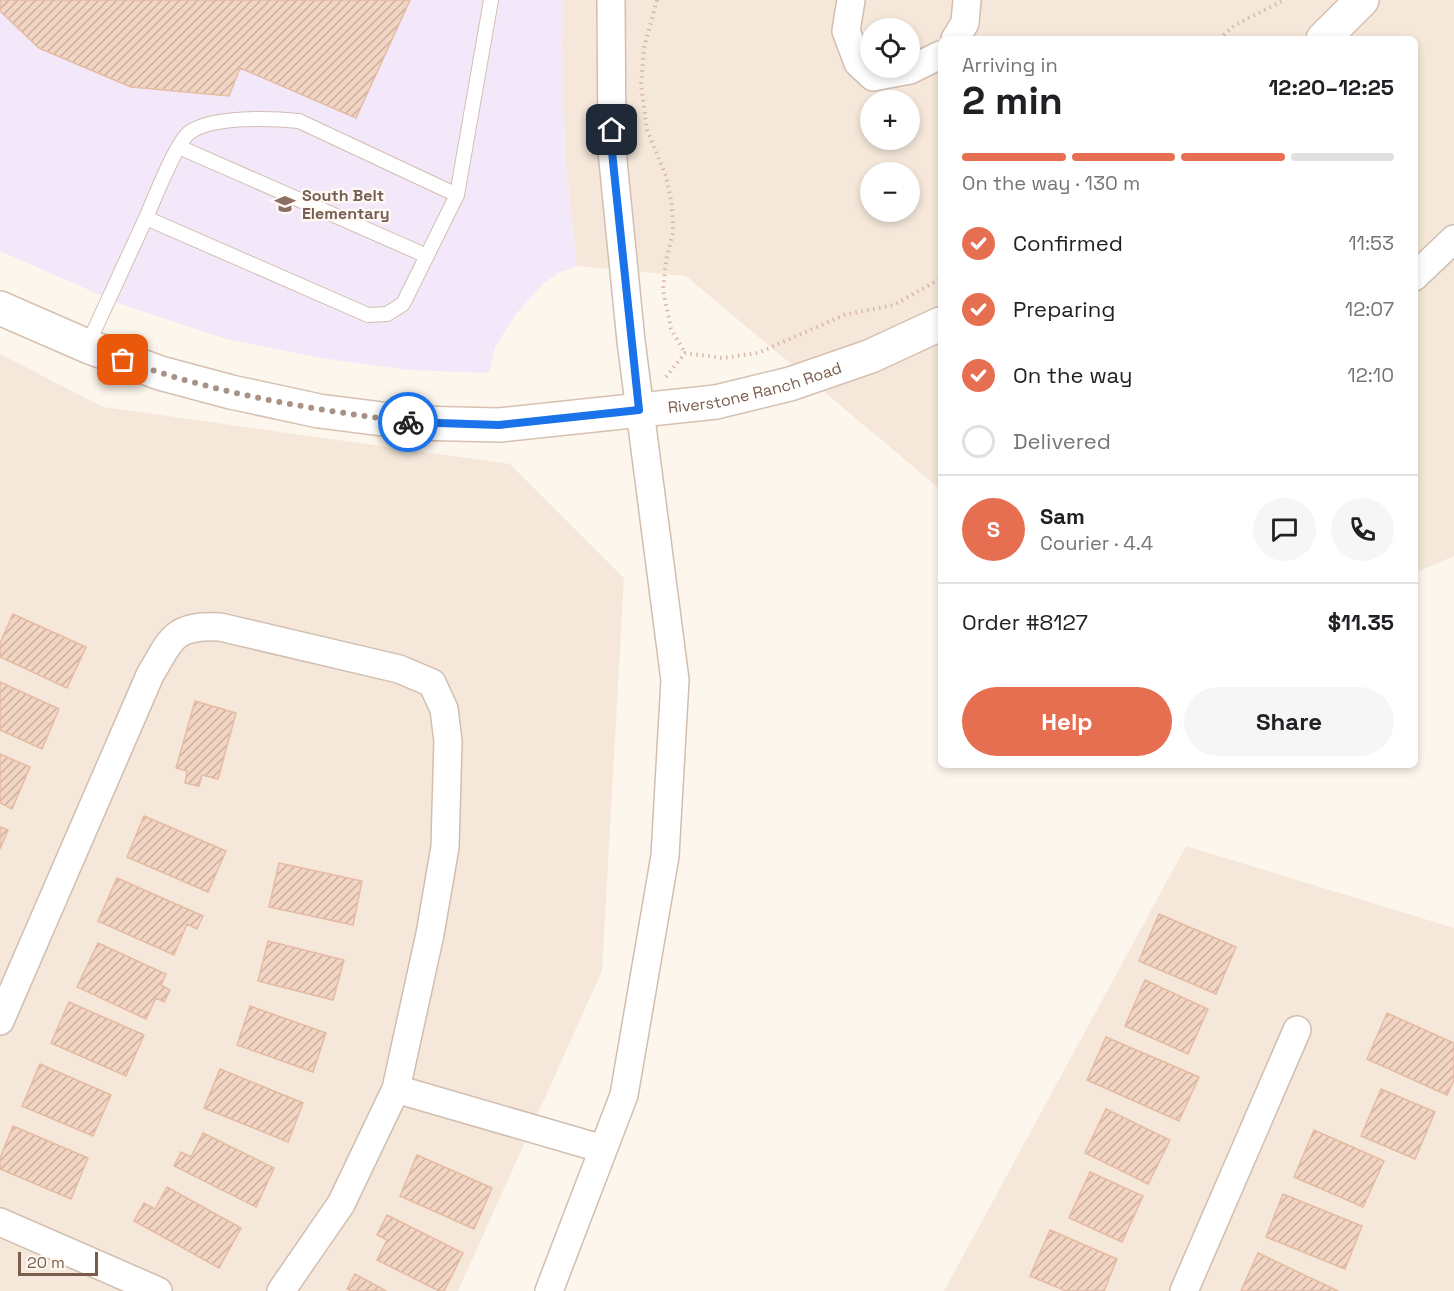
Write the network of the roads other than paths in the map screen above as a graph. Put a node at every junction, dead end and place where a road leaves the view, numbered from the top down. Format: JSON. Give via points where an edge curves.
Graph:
{"nodes":[{"id":1,"x":491,"y":0,"type":"edge"},
{"id":2,"x":611,"y":0,"type":"edge"},
{"id":3,"x":851,"y":0,"type":"edge"},
{"id":4,"x":967,"y":0,"type":"edge"},
{"id":5,"x":1362,"y":0,"type":"edge"},
{"id":6,"x":958,"y":36,"type":"edge"},
{"id":7,"x":1326,"y":36,"type":"edge"},
{"id":8,"x":938,"y":56,"type":"edge"},
{"id":9,"x":179,"y":147,"type":"junction"},
{"id":10,"x":457,"y":195,"type":"junction"},
{"id":11,"x":146,"y":218,"type":"junction"},
{"id":12,"x":1454,"y":239,"type":"edge"},
{"id":13,"x":427,"y":256,"type":"junction"},
{"id":14,"x":1418,"y":273,"type":"edge"},
{"id":15,"x":0,"y":308,"type":"edge"},
{"id":16,"x":938,"y":325,"type":"edge"},
{"id":17,"x":87,"y":346,"type":"junction"},
{"id":18,"x":639,"y":410,"type":"junction"},
{"id":19,"x":0,"y":1021,"type":"edge"},
{"id":20,"x":1297,"y":1030,"type":"dead end"},
{"id":21,"x":396,"y":1089,"type":"junction"},
{"id":22,"x":603,"y":1149,"type":"junction"},
{"id":23,"x":0,"y":1222,"type":"edge"},
{"id":24,"x":158,"y":1291,"type":"edge"},
{"id":25,"x":281,"y":1291,"type":"edge"},
{"id":26,"x":549,"y":1291,"type":"edge"},
{"id":27,"x":1184,"y":1291,"type":"edge"}],
"edges":[{"from":1,"to":10,"type":"lane"},
{"from":2,"to":18,"type":"street","via":[[612,152]]},
{"from":3,"to":8,"type":"street","via":[[846,31],[858,63],[873,77],[910,70]]},
{"from":4,"to":6,"type":"street","via":[[965,23]]},
{"from":5,"to":7,"type":"street"},
{"from":9,"to":10,"type":"lane","via":[[189,132],[213,123],[273,118],[299,122]]},
{"from":9,"to":11,"type":"lane"},
{"from":9,"to":13,"type":"lane"},
{"from":10,"to":13,"type":"lane"},
{"from":11,"to":13,"type":"lane","via":[[368,315],[387,314],[403,304]]},
{"from":11,"to":17,"type":"lane"},
{"from":12,"to":14,"type":"street"},
{"from":15,"to":17,"type":"street","name":"Riverstone Ranch Road"},
{"from":16,"to":18,"type":"street","name":"Riverstone Ranch Road","via":[[871,356],[790,384],[716,402]]},
{"from":17,"to":18,"type":"street","name":"Riverstone Ranch Road","via":[[160,373],[231,392],[319,411],[414,423],[499,425]]},
{"from":18,"to":22,"type":"street","via":[[675,680],[665,856],[624,1095]]},
{"from":19,"to":21,"type":"street","via":[[150,675],[178,633],[196,626],[220,627],[399,669],[432,682],[444,709],[448,741],[445,847]]},
{"from":20,"to":27,"type":"street"},
{"from":21,"to":22,"type":"street"},
{"from":21,"to":25,"type":"street","via":[[341,1204]]},
{"from":22,"to":26,"type":"street"},
{"from":23,"to":24,"type":"street"}]}
